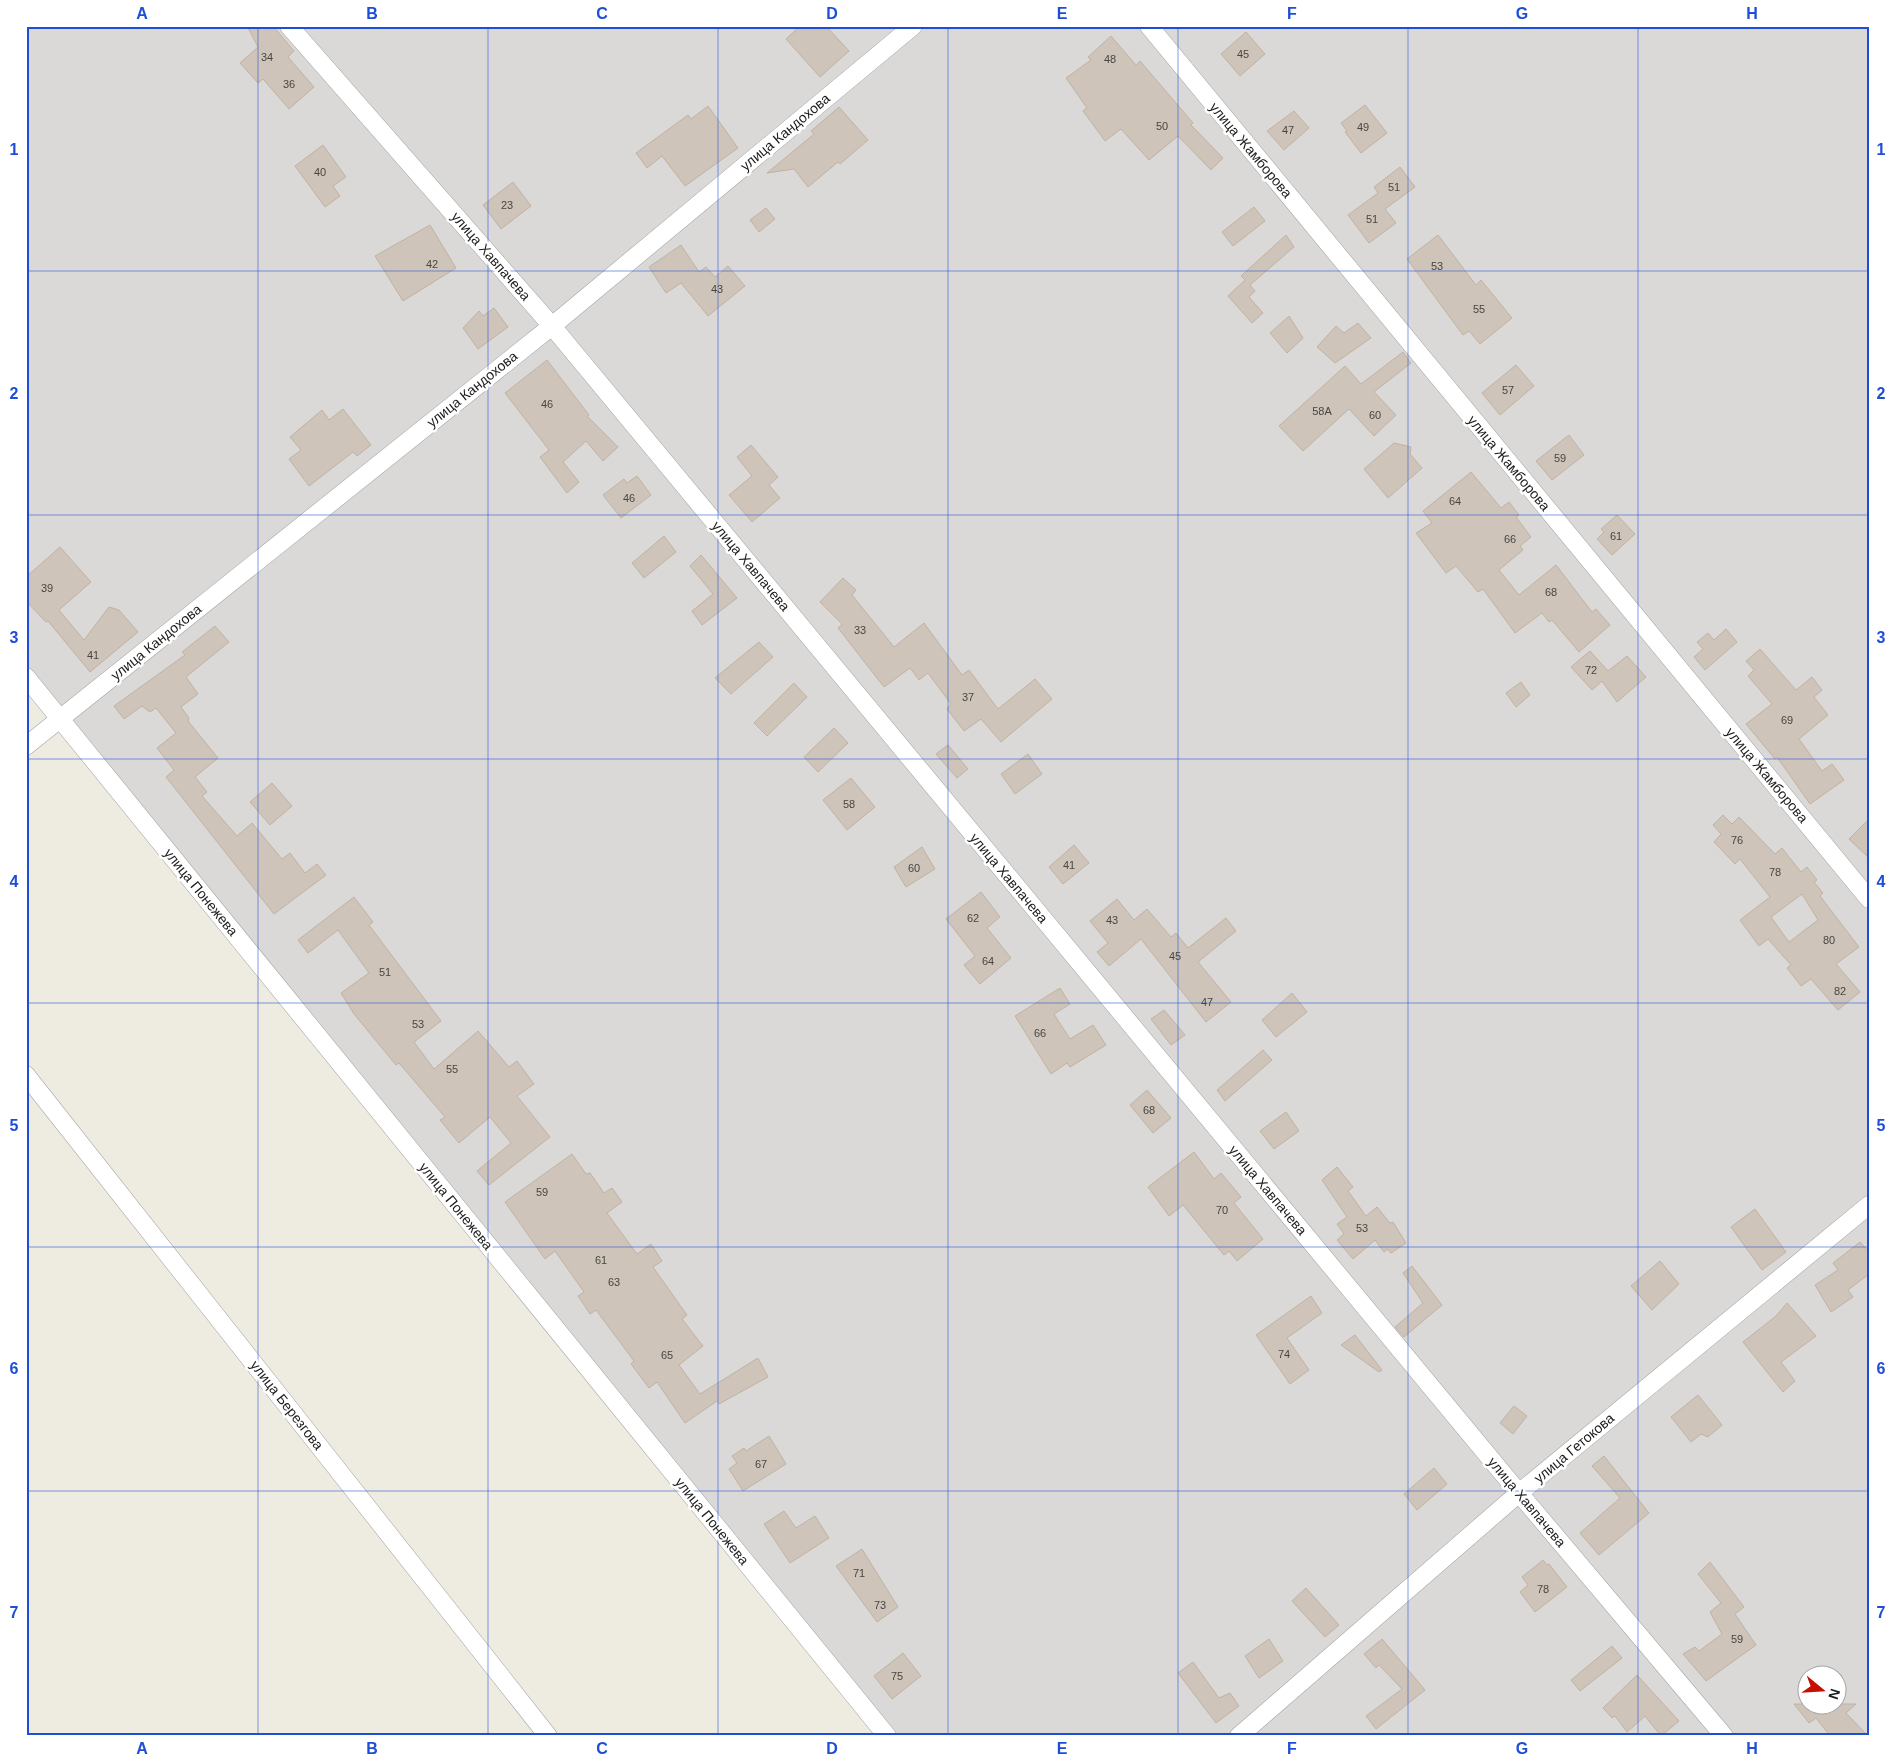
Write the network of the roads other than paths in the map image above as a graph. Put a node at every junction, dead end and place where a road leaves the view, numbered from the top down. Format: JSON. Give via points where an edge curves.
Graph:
{"nodes":[{"id":1,"x":289,"y":26,"type":"edge"},
{"id":2,"x":913,"y":26,"type":"edge"},
{"id":3,"x":1149,"y":26,"type":"edge"},
{"id":4,"x":552,"y":326,"type":"junction"},
{"id":5,"x":26,"y":677,"type":"edge"},
{"id":6,"x":60,"y":719,"type":"junction"},
{"id":7,"x":26,"y":746,"type":"edge"},
{"id":8,"x":1869,"y":899,"type":"edge"},
{"id":9,"x":26,"y":1075,"type":"edge"},
{"id":10,"x":1869,"y":1205,"type":"edge"},
{"id":11,"x":1519,"y":1493,"type":"junction"},
{"id":12,"x":548,"y":1736,"type":"edge"},
{"id":13,"x":887,"y":1736,"type":"edge"},
{"id":14,"x":1239,"y":1736,"type":"edge"},
{"id":15,"x":1724,"y":1736,"type":"edge"}],
"edges":[{"from":1,"to":4,"type":"street","name":"улица Хавпачева"},
{"from":2,"to":4,"type":"street","name":"улица Кандохова"},
{"from":3,"to":8,"type":"street","name":"улица Жамборова"},
{"from":4,"to":6,"type":"street","name":"улица Кандохова"},
{"from":4,"to":11,"type":"street","name":"улица Хавпачева"},
{"from":5,"to":6,"type":"street","name":"улица Понежева"},
{"from":6,"to":7,"type":"street","name":"улица Кандохова"},
{"from":6,"to":13,"type":"street","name":"улица Понежева"},
{"from":9,"to":12,"type":"street","name":"улица Березгова"},
{"from":10,"to":11,"type":"street","name":"улица Гетокова"},
{"from":11,"to":14,"type":"street","name":"улица Гетокова"},
{"from":11,"to":15,"type":"street","name":"улица Хавпачева"}]}
